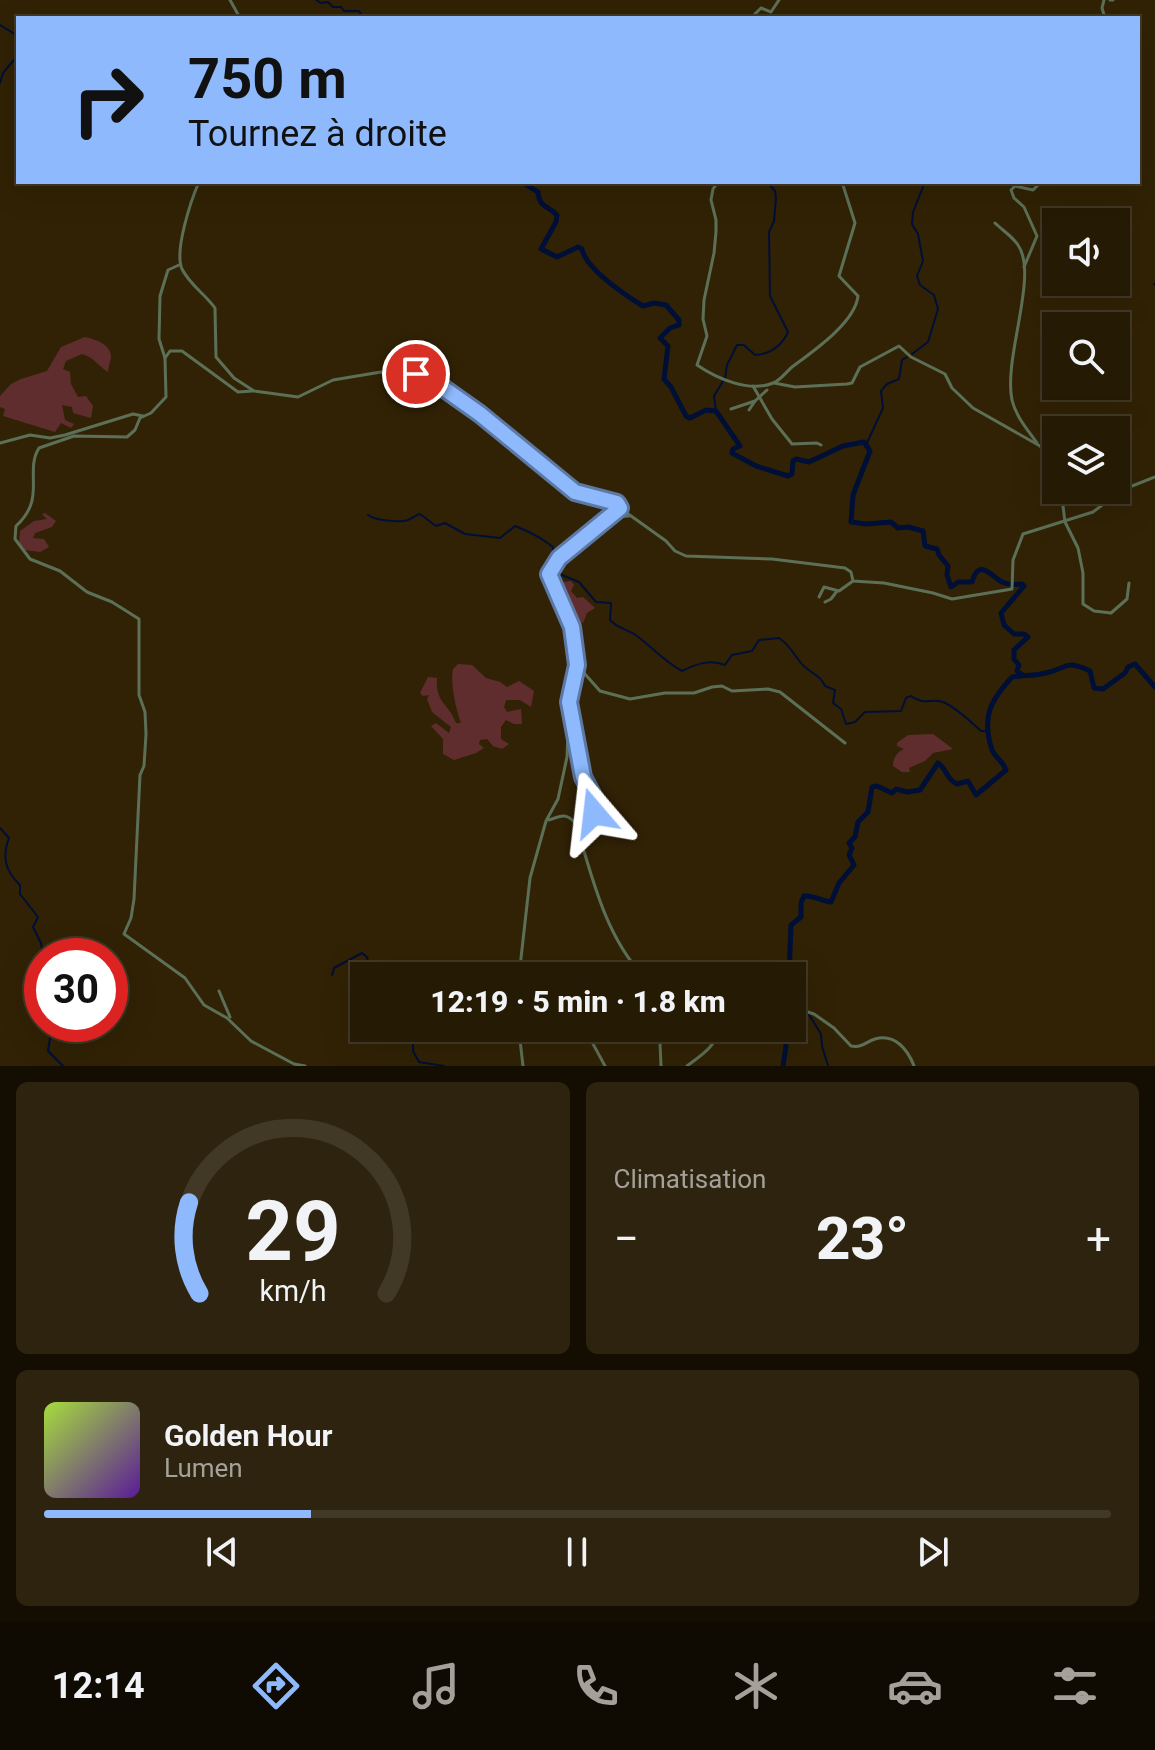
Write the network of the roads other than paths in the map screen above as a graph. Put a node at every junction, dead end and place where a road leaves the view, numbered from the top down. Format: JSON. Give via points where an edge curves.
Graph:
{"nodes":[{"id":1,"x":779,"y":0,"type":"edge"},
{"id":2,"x":753,"y":16,"type":"edge"},
{"id":3,"x":198,"y":184,"type":"edge"},
{"id":4,"x":717,"y":184,"type":"edge"},
{"id":5,"x":843,"y":184,"type":"edge"},
{"id":6,"x":1039,"y":184,"type":"edge"},
{"id":7,"x":995,"y":223,"type":"dead end"},
{"id":8,"x":180,"y":265,"type":"junction"},
{"id":9,"x":1023,"y":270,"type":"junction"},
{"id":10,"x":165,"y":358,"type":"junction"},
{"id":11,"x":772,"y":384,"type":"junction"},
{"id":12,"x":753,"y":386,"type":"junction"},
{"id":13,"x":767,"y":390,"type":"junction"},
{"id":14,"x":254,"y":391,"type":"junction"},
{"id":15,"x":757,"y":399,"type":"junction"},
{"id":16,"x":762,"y":404,"type":"junction"},
{"id":17,"x":731,"y":409,"type":"dead end"},
{"id":18,"x":749,"y":410,"type":"dead end"},
{"id":19,"x":143,"y":416,"type":"junction"},
{"id":20,"x":0,"y":443,"type":"edge"},
{"id":21,"x":821,"y":445,"type":"dead end"},
{"id":22,"x":1040,"y":446,"type":"junction"},
{"id":23,"x":1042,"y":449,"type":"edge"},
{"id":24,"x":1155,"y":477,"type":"edge"},
{"id":25,"x":1063,"y":504,"type":"edge"},
{"id":26,"x":620,"y":508,"type":"junction"},
{"id":27,"x":630,"y":516,"type":"junction"},
{"id":28,"x":608,"y":518,"type":"junction"},
{"id":29,"x":1065,"y":522,"type":"junction"},
{"id":30,"x":853,"y":581,"type":"junction"},
{"id":31,"x":1129,"y":583,"type":"dead end"},
{"id":32,"x":837,"y":591,"type":"junction"},
{"id":33,"x":819,"y":597,"type":"dead end"},
{"id":34,"x":825,"y":602,"type":"dead end"},
{"id":35,"x":577,"y":665,"type":"junction"},
{"id":36,"x":569,"y":702,"type":"junction"},
{"id":37,"x":845,"y":743,"type":"dead end"},
{"id":38,"x":546,"y":821,"type":"junction"},
{"id":39,"x":580,"y":838,"type":"junction"},
{"id":40,"x":521,"y":962,"type":"edge"},
{"id":41,"x":631,"y":962,"type":"edge"},
{"id":42,"x":219,"y":991,"type":"dead end"},
{"id":43,"x":806,"y":1011,"type":"edge"},
{"id":44,"x":235,"y":1026,"type":"junction"},
{"id":45,"x":520,"y":1042,"type":"edge"},
{"id":46,"x":592,"y":1042,"type":"edge"},
{"id":47,"x":662,"y":1042,"type":"edge"},
{"id":48,"x":715,"y":1042,"type":"edge"},
{"id":49,"x":305,"y":1066,"type":"edge"},
{"id":50,"x":523,"y":1066,"type":"edge"},
{"id":51,"x":605,"y":1066,"type":"edge"},
{"id":52,"x":663,"y":1066,"type":"edge"},
{"id":53,"x":687,"y":1066,"type":"edge"},
{"id":54,"x":914,"y":1066,"type":"edge"}],
"edges":[{"from":1,"to":2,"type":"street","via":[[771,12],[761,8]]},
{"from":3,"to":8,"type":"street","via":[[188,209]]},
{"from":4,"to":12,"type":"street","via":[[711,200],[714,253],[704,300],[707,336],[697,365],[722,379]]},
{"from":5,"to":11,"type":"street","via":[[855,223],[839,276],[858,296],[855,308],[824,342]]},
{"from":6,"to":9,"type":"street","via":[[1033,190],[1011,190],[1037,236]]},
{"from":7,"to":9,"type":"street","via":[[1019,246]]},
{"from":8,"to":10,"type":"street","via":[[168,270],[160,296],[159,346]]},
{"from":8,"to":14,"type":"street","via":[[215,308],[216,357],[221,366]]},
{"from":9,"to":22,"type":"street","via":[[1011,397]]},
{"from":10,"to":14,"type":"street","via":[[170,351],[182,351],[238,392]]},
{"from":10,"to":19,"type":"street","via":[[166,397]]},
{"from":11,"to":12,"type":"street"},
{"from":11,"to":13,"type":"street"},
{"from":11,"to":22,"type":"street","via":[[852,383],[860,367],[899,346],[945,374],[973,408]]},
{"from":12,"to":15,"type":"street"},
{"from":13,"to":15,"type":"street"},
{"from":13,"to":16,"type":"street"},
{"from":14,"to":26,"type":"street","via":[[298,397],[328,381],[381,372],[416,374],[480,414],[575,492]]},
{"from":15,"to":16,"type":"street"},
{"from":15,"to":17,"type":"street"},
{"from":15,"to":18,"type":"street"},
{"from":16,"to":21,"type":"street","via":[[792,444]]},
{"from":19,"to":20,"type":"street","via":[[133,414],[60,436],[30,435]]},
{"from":19,"to":44,"type":"street","via":[[127,437],[74,436],[39,448],[31,504],[16,526],[15,539],[30,559],[139,619],[139,695],[146,734],[134,899],[124,934],[185,978],[204,1005]]},
{"from":22,"to":23,"type":"street"},
{"from":24,"to":29,"type":"street"},
{"from":25,"to":29,"type":"street"},
{"from":26,"to":27,"type":"street"},
{"from":26,"to":28,"type":"street"},
{"from":27,"to":28,"type":"street"},
{"from":27,"to":30,"type":"street","via":[[686,556],[845,568]]},
{"from":28,"to":35,"type":"street","via":[[559,558],[549,574],[572,627]]},
{"from":29,"to":30,"type":"street","via":[[1023,534],[1013,560],[1013,585],[997,593],[952,599]]},
{"from":29,"to":31,"type":"street","via":[[1078,548],[1083,604],[1111,613],[1127,599]]},
{"from":30,"to":32,"type":"street"},
{"from":32,"to":33,"type":"street","via":[[824,587]]},
{"from":32,"to":34,"type":"street"},
{"from":35,"to":36,"type":"street"},
{"from":35,"to":37,"type":"street","via":[[600,691],[630,699],[722,686],[780,692]]},
{"from":36,"to":38,"type":"street","via":[[567,757],[558,799]]},
{"from":36,"to":39,"type":"street","via":[[583,777],[595,800]]},
{"from":38,"to":39,"type":"street","via":[[570,816]]},
{"from":38,"to":40,"type":"street","via":[[530,878]]},
{"from":39,"to":41,"type":"street","via":[[599,898]]},
{"from":42,"to":44,"type":"street"},
{"from":43,"to":54,"type":"street","via":[[851,1046],[875,1039],[896,1041]]},
{"from":44,"to":49,"type":"street","via":[[261,1046]]},
{"from":45,"to":50,"type":"street"},
{"from":46,"to":51,"type":"street"},
{"from":47,"to":52,"type":"street"},
{"from":48,"to":53,"type":"street"}]}
